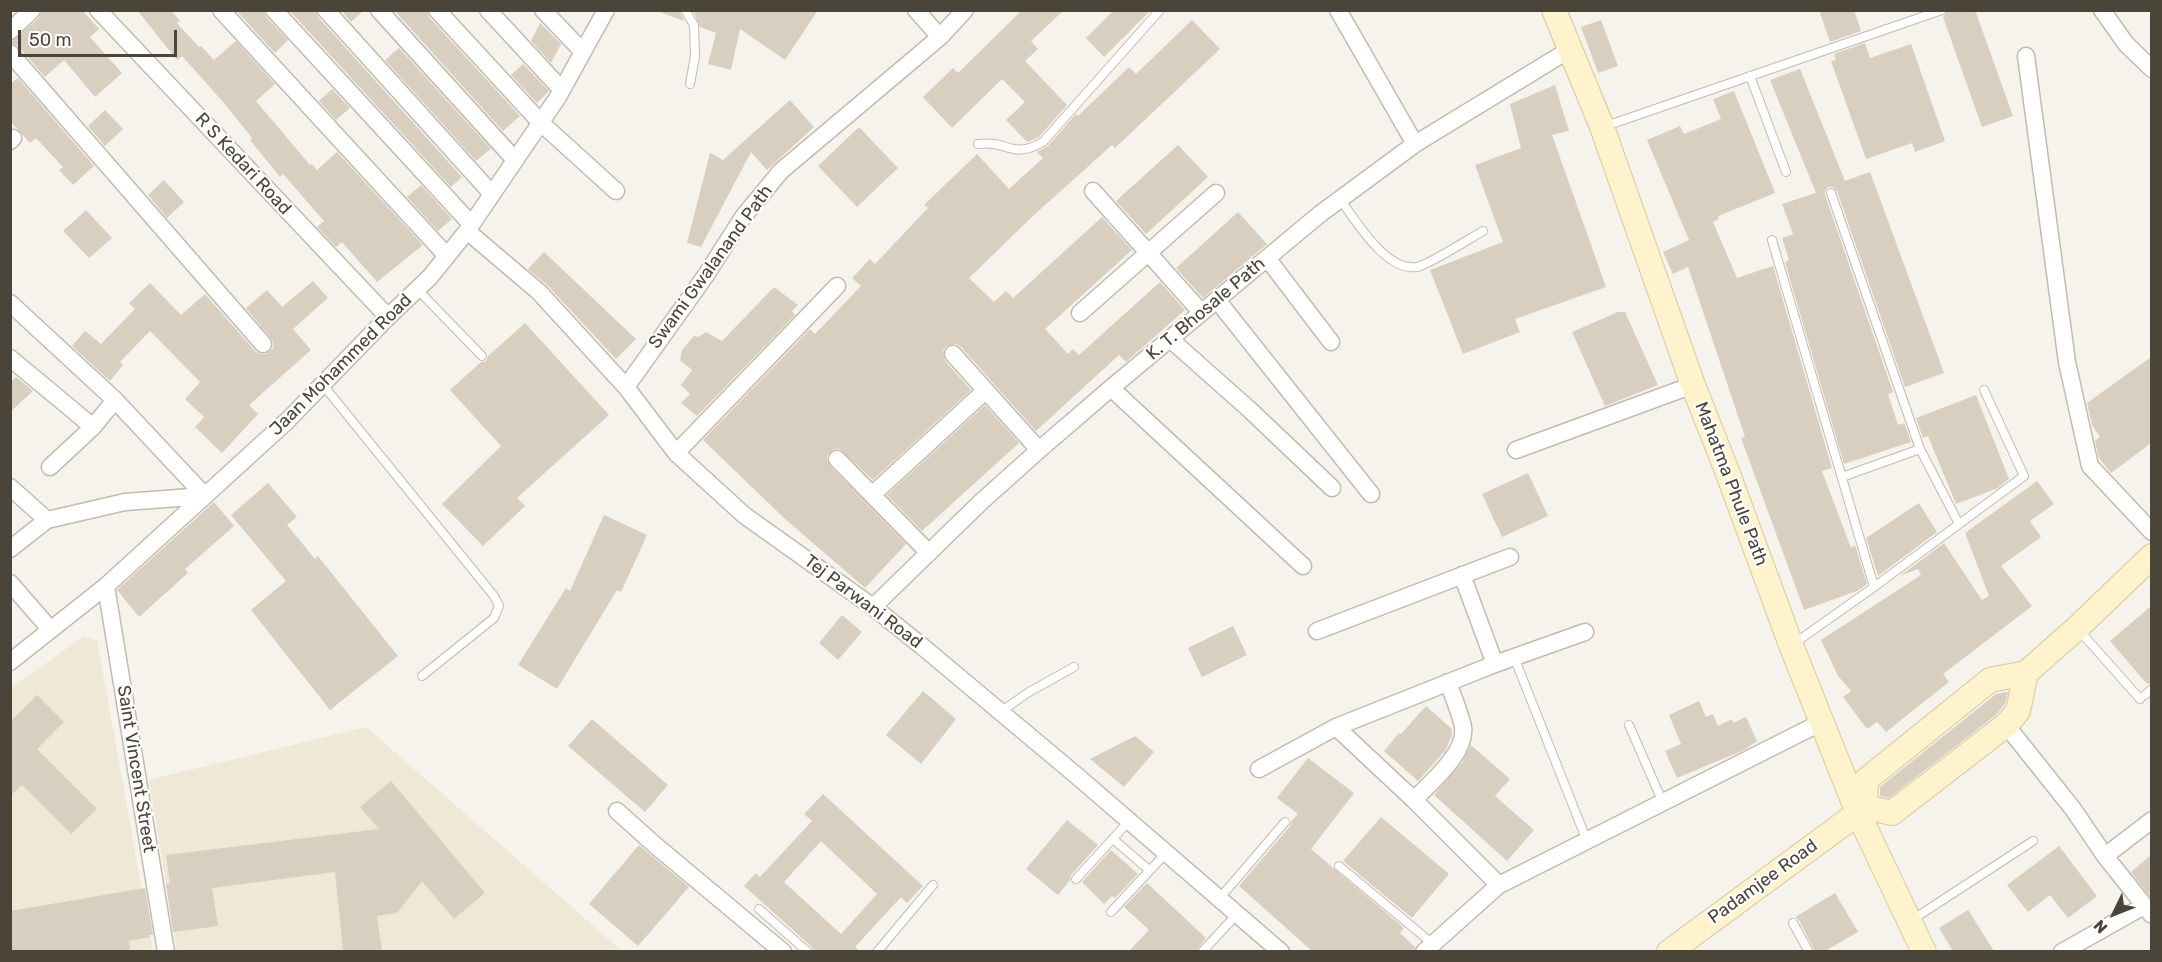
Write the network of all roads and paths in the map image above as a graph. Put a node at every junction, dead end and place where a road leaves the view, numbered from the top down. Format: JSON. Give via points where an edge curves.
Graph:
{"nodes":[{"id":1,"x":32,"y":10,"type":"edge"},
{"id":2,"x":98,"y":10,"type":"edge"},
{"id":3,"x":221,"y":10,"type":"edge"},
{"id":4,"x":274,"y":10,"type":"edge"},
{"id":5,"x":326,"y":10,"type":"edge"},
{"id":6,"x":380,"y":10,"type":"edge"},
{"id":7,"x":437,"y":10,"type":"edge"},
{"id":8,"x":488,"y":10,"type":"edge"},
{"id":9,"x":543,"y":10,"type":"edge"},
{"id":10,"x":606,"y":10,"type":"edge"},
{"id":11,"x":685,"y":10,"type":"edge"},
{"id":12,"x":916,"y":10,"type":"edge"},
{"id":13,"x":965,"y":10,"type":"edge"},
{"id":14,"x":1160,"y":10,"type":"edge"},
{"id":15,"x":1338,"y":10,"type":"edge"},
{"id":16,"x":1554,"y":10,"type":"edge"},
{"id":17,"x":1942,"y":10,"type":"edge"},
{"id":18,"x":2102,"y":10,"type":"edge"},
{"id":19,"x":10,"y":31,"type":"edge"},
{"id":20,"x":939,"y":37,"type":"junction"},
{"id":21,"x":1569,"y":50,"type":"junction"},
{"id":22,"x":583,"y":52,"type":"junction"},
{"id":23,"x":10,"y":53,"type":"edge"},
{"id":24,"x":2026,"y":56,"type":"dead end"},
{"id":25,"x":2151,"y":69,"type":"edge"},
{"id":26,"x":1750,"y":76,"type":"junction"},
{"id":27,"x":690,"y":84,"type":"dead end"},
{"id":28,"x":562,"y":90,"type":"junction"},
{"id":29,"x":541,"y":123,"type":"junction"},
{"id":30,"x":1602,"y":127,"type":"junction"},
{"id":31,"x":978,"y":144,"type":"dead end"},
{"id":32,"x":1415,"y":144,"type":"junction"},
{"id":33,"x":515,"y":160,"type":"junction"},
{"id":34,"x":1786,"y":172,"type":"dead end"},
{"id":35,"x":616,"y":191,"type":"dead end"},
{"id":36,"x":1093,"y":191,"type":"dead end"},
{"id":37,"x":1216,"y":193,"type":"dead end"},
{"id":38,"x":1831,"y":193,"type":"dead end"},
{"id":39,"x":492,"y":194,"type":"junction"},
{"id":40,"x":1340,"y":199,"type":"junction"},
{"id":41,"x":469,"y":228,"type":"junction"},
{"id":42,"x":1483,"y":231,"type":"dead end"},
{"id":43,"x":1772,"y":240,"type":"dead end"},
{"id":44,"x":1149,"y":251,"type":"junction"},
{"id":45,"x":447,"y":256,"type":"junction"},
{"id":46,"x":1266,"y":258,"type":"junction"},
{"id":47,"x":837,"y":286,"type":"dead end"},
{"id":48,"x":417,"y":289,"type":"junction"},
{"id":49,"x":1217,"y":300,"type":"junction"},
{"id":50,"x":10,"y":303,"type":"edge"},
{"id":51,"x":1080,"y":312,"type":"dead end"},
{"id":52,"x":1202,"y":312,"type":"junction"},
{"id":53,"x":388,"y":317,"type":"junction"},
{"id":54,"x":1170,"y":339,"type":"junction"},
{"id":55,"x":1331,"y":342,"type":"dead end"},
{"id":56,"x":263,"y":344,"type":"dead end"},
{"id":57,"x":953,"y":354,"type":"dead end"},
{"id":58,"x":482,"y":356,"type":"dead end"},
{"id":59,"x":10,"y":358,"type":"edge"},
{"id":60,"x":323,"y":385,"type":"junction"},
{"id":61,"x":1693,"y":385,"type":"junction"},
{"id":62,"x":626,"y":387,"type":"junction"},
{"id":63,"x":1111,"y":388,"type":"junction"},
{"id":64,"x":1984,"y":390,"type":"dead end"},
{"id":65,"x":985,"y":391,"type":"junction"},
{"id":66,"x":115,"y":400,"type":"junction"},
{"id":67,"x":93,"y":427,"type":"junction"},
{"id":68,"x":1920,"y":449,"type":"junction"},
{"id":69,"x":1039,"y":450,"type":"junction"},
{"id":70,"x":1516,"y":450,"type":"dead end"},
{"id":71,"x":676,"y":453,"type":"junction"},
{"id":72,"x":837,"y":459,"type":"dead end"},
{"id":73,"x":50,"y":467,"type":"dead end"},
{"id":74,"x":1842,"y":477,"type":"junction"},
{"id":75,"x":10,"y":487,"type":"edge"},
{"id":76,"x":1332,"y":488,"type":"dead end"},
{"id":77,"x":1371,"y":494,"type":"dead end"},
{"id":78,"x":872,"y":495,"type":"junction"},
{"id":79,"x":205,"y":496,"type":"junction"},
{"id":80,"x":47,"y":520,"type":"junction"},
{"id":81,"x":1959,"y":524,"type":"junction"},
{"id":82,"x":2151,"y":532,"type":"edge"},
{"id":83,"x":10,"y":549,"type":"edge"},
{"id":84,"x":929,"y":553,"type":"junction"},
{"id":85,"x":2151,"y":556,"type":"edge"},
{"id":86,"x":1510,"y":557,"type":"dead end"},
{"id":87,"x":1303,"y":566,"type":"dead end"},
{"id":88,"x":1462,"y":575,"type":"junction"},
{"id":89,"x":10,"y":583,"type":"edge"},
{"id":90,"x":106,"y":586,"type":"junction"},
{"id":91,"x":1875,"y":587,"type":"junction"},
{"id":92,"x":873,"y":607,"type":"junction"},
{"id":93,"x":50,"y":628,"type":"junction"},
{"id":94,"x":2077,"y":628,"type":"junction"},
{"id":95,"x":1317,"y":631,"type":"dead end"},
{"id":96,"x":1585,"y":632,"type":"dead end"},
{"id":97,"x":1791,"y":645,"type":"junction"},
{"id":98,"x":1514,"y":657,"type":"junction"},
{"id":99,"x":10,"y":662,"type":"edge"},
{"id":100,"x":1495,"y":664,"type":"junction"},
{"id":101,"x":1074,"y":667,"type":"dead end"},
{"id":102,"x":2026,"y":673,"type":"junction"},
{"id":103,"x":422,"y":676,"type":"dead end"},
{"id":104,"x":1448,"y":682,"type":"junction"},
{"id":105,"x":2145,"y":694,"type":"edge"},
{"id":106,"x":1000,"y":712,"type":"junction"},
{"id":107,"x":1822,"y":722,"type":"junction"},
{"id":108,"x":1629,"y":725,"type":"dead end"},
{"id":109,"x":2006,"y":725,"type":"junction"},
{"id":110,"x":1336,"y":727,"type":"junction"},
{"id":111,"x":1259,"y":769,"type":"dead end"},
{"id":112,"x":1414,"y":800,"type":"junction"},
{"id":113,"x":1663,"y":802,"type":"junction"},
{"id":114,"x":1861,"y":810,"type":"junction"},
{"id":115,"x":617,"y":811,"type":"dead end"},
{"id":116,"x":2151,"y":820,"type":"edge"},
{"id":117,"x":1129,"y":821,"type":"junction"},
{"id":118,"x":1284,"y":822,"type":"dead end"},
{"id":119,"x":1113,"y":839,"type":"junction"},
{"id":120,"x":1587,"y":841,"type":"junction"},
{"id":121,"x":2033,"y":841,"type":"dead end"},
{"id":122,"x":1166,"y":853,"type":"junction"},
{"id":123,"x":2105,"y":856,"type":"junction"},
{"id":124,"x":1339,"y":867,"type":"dead end"},
{"id":125,"x":1149,"y":870,"type":"junction"},
{"id":126,"x":1076,"y":879,"type":"dead end"},
{"id":127,"x":933,"y":885,"type":"dead end"},
{"id":128,"x":1499,"y":885,"type":"junction"},
{"id":129,"x":1219,"y":899,"type":"junction"},
{"id":130,"x":759,"y":909,"type":"dead end"},
{"id":131,"x":2148,"y":910,"type":"edge"},
{"id":132,"x":1111,"y":912,"type":"dead end"},
{"id":133,"x":1237,"y":914,"type":"junction"},
{"id":134,"x":1910,"y":921,"type":"junction"},
{"id":135,"x":1793,"y":923,"type":"dead end"},
{"id":136,"x":1429,"y":948,"type":"edge"},
{"id":137,"x":166,"y":951,"type":"edge"},
{"id":138,"x":783,"y":951,"type":"edge"},
{"id":139,"x":808,"y":951,"type":"edge"},
{"id":140,"x":877,"y":951,"type":"edge"},
{"id":141,"x":1202,"y":951,"type":"edge"},
{"id":142,"x":1281,"y":951,"type":"edge"},
{"id":143,"x":1669,"y":951,"type":"edge"},
{"id":144,"x":1809,"y":951,"type":"edge"},
{"id":145,"x":1924,"y":951,"type":"edge"},
{"id":146,"x":2062,"y":951,"type":"edge"}],
"edges":[{"from":1,"to":19,"type":"street"},
{"from":2,"to":53,"type":"street","name":"R S Kedari Road"},
{"from":3,"to":45,"type":"street"},
{"from":4,"to":41,"type":"street","name":"Tej Parwani Road"},
{"from":5,"to":39,"type":"street"},
{"from":6,"to":33,"type":"street"},
{"from":7,"to":29,"type":"street"},
{"from":8,"to":28,"type":"street"},
{"from":9,"to":22,"type":"street"},
{"from":10,"to":22,"type":"street","name":"Jaan Mohammed Road"},
{"from":11,"to":27,"type":"lane","via":[[693,25],[695,56]]},
{"from":12,"to":20,"type":"street"},
{"from":13,"to":20,"type":"street","name":"Swami Gwalanand Path"},
{"from":14,"to":31,"type":"lane","via":[[1043,142],[1018,151],[990,142]]},
{"from":15,"to":32,"type":"street"},
{"from":16,"to":21,"type":"main road","name":"Mahatma Phule Path"},
{"from":17,"to":26,"type":"lane"},
{"from":18,"to":25,"type":"street","via":[[2126,44]]},
{"from":20,"to":62,"type":"street","name":"Swami Gwalanand Path","via":[[781,171],[743,217]]},
{"from":21,"to":30,"type":"main road","name":"Mahatma Phule Path"},
{"from":21,"to":32,"type":"street","name":"K. T. Bhosale Path"},
{"from":22,"to":28,"type":"street","name":"Jaan Mohammed Road"},
{"from":23,"to":56,"type":"street"},
{"from":24,"to":82,"type":"street","via":[[2067,362],[2090,466]]},
{"from":26,"to":30,"type":"lane"},
{"from":26,"to":34,"type":"lane"},
{"from":28,"to":29,"type":"street","name":"Jaan Mohammed Road"},
{"from":29,"to":33,"type":"street","name":"Jaan Mohammed Road"},
{"from":29,"to":35,"type":"street"},
{"from":30,"to":61,"type":"main road","name":"Mahatma Phule Path"},
{"from":32,"to":40,"type":"street","name":"K. T. Bhosale Path"},
{"from":33,"to":39,"type":"street","name":"Jaan Mohammed Road"},
{"from":36,"to":44,"type":"street"},
{"from":37,"to":44,"type":"street"},
{"from":38,"to":68,"type":"lane"},
{"from":39,"to":41,"type":"street","name":"Jaan Mohammed Road"},
{"from":40,"to":42,"type":"lane","via":[[1391,261],[1407,267],[1420,266]]},
{"from":40,"to":46,"type":"street","name":"K. T. Bhosale Path"},
{"from":41,"to":45,"type":"street","name":"Jaan Mohammed Road"},
{"from":41,"to":62,"type":"street","name":"Tej Parwani Road","via":[[539,292]]},
{"from":43,"to":74,"type":"lane"},
{"from":44,"to":51,"type":"street"},
{"from":44,"to":52,"type":"street"},
{"from":45,"to":48,"type":"street","name":"Jaan Mohammed Road"},
{"from":46,"to":49,"type":"street","name":"K. T. Bhosale Path"},
{"from":46,"to":55,"type":"street"},
{"from":47,"to":71,"type":"street"},
{"from":48,"to":53,"type":"street","name":"Jaan Mohammed Road"},
{"from":48,"to":58,"type":"lane"},
{"from":49,"to":52,"type":"street","name":"K. T. Bhosale Path"},
{"from":49,"to":77,"type":"street"},
{"from":50,"to":66,"type":"street"},
{"from":52,"to":54,"type":"street","name":"K. T. Bhosale Path"},
{"from":53,"to":60,"type":"street","name":"Jaan Mohammed Road"},
{"from":54,"to":63,"type":"street","name":"K. T. Bhosale Path"},
{"from":54,"to":76,"type":"street"},
{"from":57,"to":65,"type":"street"},
{"from":59,"to":67,"type":"street"},
{"from":60,"to":79,"type":"street","name":"Jaan Mohammed Road"},
{"from":60,"to":103,"type":"lane","via":[[499,606],[494,618]]},
{"from":61,"to":70,"type":"street"},
{"from":61,"to":97,"type":"main road","name":"Mahatma Phule Path"},
{"from":62,"to":71,"type":"street","name":"Tej Parwani Road"},
{"from":63,"to":69,"type":"street","name":"K. T. Bhosale Path"},
{"from":63,"to":87,"type":"street"},
{"from":64,"to":81,"type":"lane","via":[[2024,476]]},
{"from":65,"to":69,"type":"street"},
{"from":65,"to":78,"type":"street"},
{"from":66,"to":67,"type":"street"},
{"from":66,"to":79,"type":"street"},
{"from":67,"to":73,"type":"street"},
{"from":68,"to":74,"type":"lane"},
{"from":68,"to":81,"type":"lane"},
{"from":69,"to":84,"type":"street","name":"K. T. Bhosale Path"},
{"from":71,"to":92,"type":"street","name":"Tej Parwani Road","via":[[744,514]]},
{"from":72,"to":78,"type":"street"},
{"from":74,"to":91,"type":"lane"},
{"from":75,"to":80,"type":"street"},
{"from":78,"to":84,"type":"street"},
{"from":79,"to":80,"type":"street","via":[[125,502]]},
{"from":79,"to":90,"type":"street","name":"Jaan Mohammed Road"},
{"from":80,"to":83,"type":"street"},
{"from":81,"to":91,"type":"lane"},
{"from":84,"to":92,"type":"street","name":"K. T. Bhosale Path"},
{"from":85,"to":94,"type":"main road"},
{"from":86,"to":88,"type":"street"},
{"from":88,"to":95,"type":"street"},
{"from":88,"to":100,"type":"street"},
{"from":89,"to":93,"type":"street"},
{"from":90,"to":93,"type":"street","name":"Jaan Mohammed Road"},
{"from":90,"to":137,"type":"street","name":"Saint Vincent Street"},
{"from":91,"to":97,"type":"lane"},
{"from":92,"to":106,"type":"street","name":"Tej Parwani Road"},
{"from":93,"to":99,"type":"street","name":"Jaan Mohammed Road"},
{"from":94,"to":102,"type":"main road"},
{"from":94,"to":105,"type":"lane"},
{"from":96,"to":98,"type":"street"},
{"from":97,"to":107,"type":"main road","name":"Mahatma Phule Path"},
{"from":98,"to":100,"type":"street"},
{"from":98,"to":120,"type":"lane"},
{"from":100,"to":104,"type":"street"},
{"from":101,"to":106,"type":"lane"},
{"from":102,"to":109,"type":"main road","via":[[2018,711]]},
{"from":102,"to":114,"type":"main road","via":[[1990,680],[1866,780]]},
{"from":104,"to":110,"type":"street"},
{"from":104,"to":112,"type":"street","via":[[1464,729],[1460,746]]},
{"from":106,"to":117,"type":"street","name":"Tej Parwani Road"},
{"from":107,"to":113,"type":"street"},
{"from":107,"to":114,"type":"main road","name":"Mahatma Phule Path"},
{"from":108,"to":113,"type":"lane"},
{"from":109,"to":114,"type":"main road","via":[[1892,813]]},
{"from":109,"to":123,"type":"street"},
{"from":110,"to":111,"type":"street"},
{"from":110,"to":112,"type":"street"},
{"from":112,"to":128,"type":"street"},
{"from":113,"to":120,"type":"street"},
{"from":114,"to":134,"type":"main road","name":"Mahatma Phule Path"},
{"from":114,"to":143,"type":"main road","name":"Padamjee Road"},
{"from":115,"to":138,"type":"street"},
{"from":116,"to":123,"type":"street"},
{"from":117,"to":119,"type":"lane"},
{"from":117,"to":122,"type":"street","name":"Tej Parwani Road"},
{"from":118,"to":129,"type":"lane"},
{"from":119,"to":125,"type":"lane"},
{"from":119,"to":126,"type":"lane"},
{"from":120,"to":128,"type":"street"},
{"from":121,"to":134,"type":"lane"},
{"from":122,"to":125,"type":"lane"},
{"from":122,"to":129,"type":"street","name":"Tej Parwani Road"},
{"from":123,"to":131,"type":"street"},
{"from":124,"to":136,"type":"lane"},
{"from":125,"to":132,"type":"lane"},
{"from":127,"to":140,"type":"lane"},
{"from":128,"to":136,"type":"street"},
{"from":129,"to":133,"type":"street","name":"Tej Parwani Road"},
{"from":130,"to":139,"type":"lane"},
{"from":131,"to":146,"type":"street"},
{"from":133,"to":141,"type":"lane"},
{"from":133,"to":142,"type":"street","name":"Tej Parwani Road"},
{"from":134,"to":145,"type":"main road","name":"Mahatma Phule Path"},
{"from":135,"to":144,"type":"lane"}]}
